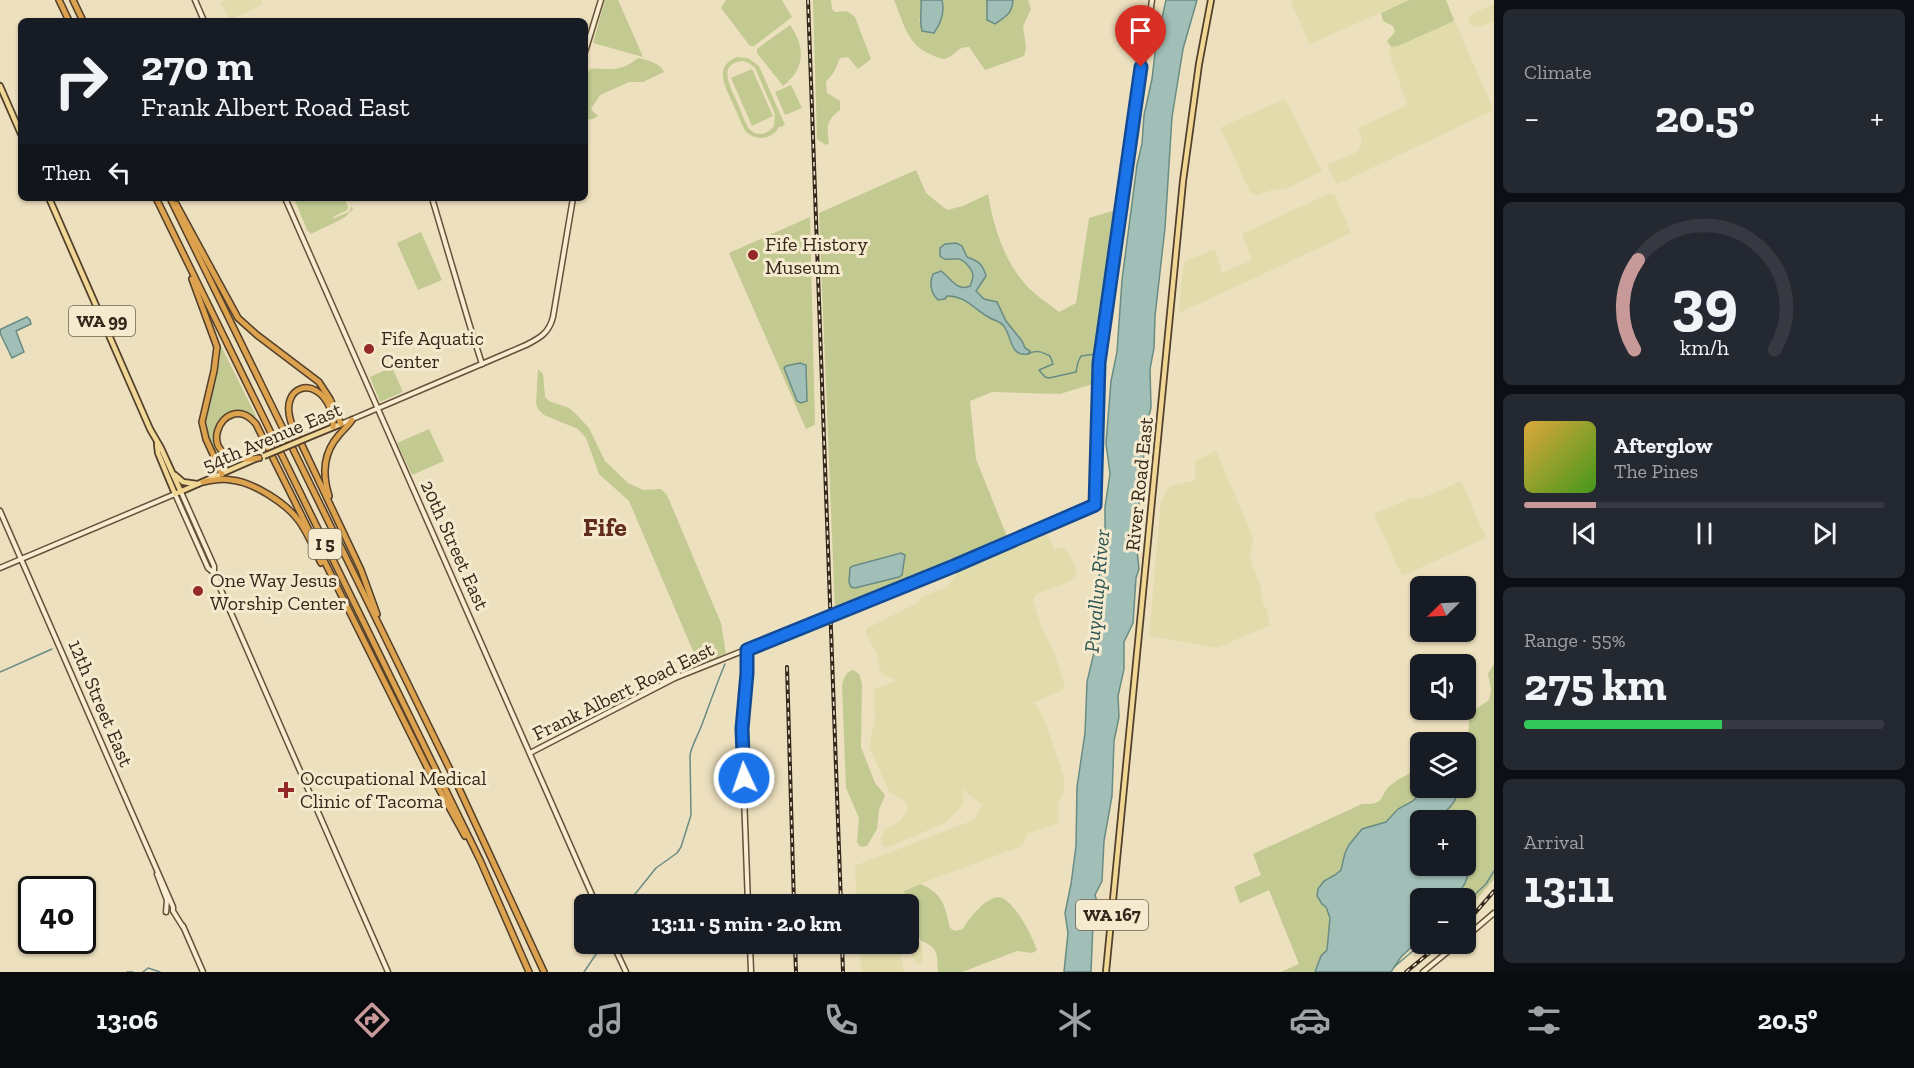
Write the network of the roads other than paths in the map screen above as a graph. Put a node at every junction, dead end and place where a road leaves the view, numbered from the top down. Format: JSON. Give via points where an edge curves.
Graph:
{"nodes":[{"id":1,"x":59,"y":0,"type":"edge"},
{"id":2,"x":73,"y":0,"type":"edge"},
{"id":3,"x":195,"y":0,"type":"edge"},
{"id":4,"x":601,"y":0,"type":"edge"},
{"id":5,"x":1152,"y":0,"type":"edge"},
{"id":6,"x":1211,"y":0,"type":"edge"},
{"id":7,"x":68,"y":18,"type":"edge"},
{"id":8,"x":82,"y":18,"type":"edge"},
{"id":9,"x":203,"y":18,"type":"edge"},
{"id":10,"x":588,"y":42,"type":"edge"},
{"id":11,"x":0,"y":86,"type":"edge"},
{"id":12,"x":18,"y":127,"type":"edge"},
{"id":13,"x":50,"y":201,"type":"edge"},
{"id":14,"x":158,"y":201,"type":"edge"},
{"id":15,"x":172,"y":201,"type":"edge"},
{"id":16,"x":173,"y":201,"type":"edge"},
{"id":17,"x":286,"y":201,"type":"edge"},
{"id":18,"x":433,"y":201,"type":"edge"},
{"id":19,"x":572,"y":201,"type":"edge"},
{"id":20,"x":171,"y":228,"type":"junction"},
{"id":21,"x":482,"y":364,"type":"junction"},
{"id":22,"x":378,"y":409,"type":"junction"},
{"id":23,"x":352,"y":420,"type":"junction"},
{"id":24,"x":341,"y":424,"type":"junction"},
{"id":25,"x":333,"y":427,"type":"junction"},
{"id":26,"x":157,"y":444,"type":"junction"},
{"id":27,"x":261,"y":457,"type":"junction"},
{"id":28,"x":170,"y":467,"type":"junction"},
{"id":29,"x":222,"y":474,"type":"junction"},
{"id":30,"x":201,"y":483,"type":"junction"},
{"id":31,"x":178,"y":493,"type":"junction"},
{"id":32,"x":0,"y":511,"type":"edge"},
{"id":33,"x":336,"y":518,"type":"junction"},
{"id":34,"x":21,"y":559,"type":"junction"},
{"id":35,"x":0,"y":568,"type":"edge"},
{"id":36,"x":386,"y":638,"type":"junction"},
{"id":37,"x":747,"y":650,"type":"junction"},
{"id":38,"x":381,"y":676,"type":"junction"},
{"id":39,"x":530,"y":753,"type":"junction"},
{"id":40,"x":480,"y":860,"type":"junction"},
{"id":41,"x":154,"y":865,"type":"junction"},
{"id":42,"x":592,"y":894,"type":"edge"},
{"id":43,"x":748,"y":894,"type":"edge"},
{"id":44,"x":166,"y":912,"type":"dead end"},
{"id":45,"x":1494,"y":913,"type":"edge"},
{"id":46,"x":1476,"y":928,"type":"edge"},
{"id":47,"x":618,"y":954,"type":"edge"},
{"id":48,"x":750,"y":954,"type":"edge"},
{"id":49,"x":1445,"y":954,"type":"edge"},
{"id":50,"x":203,"y":972,"type":"edge"},
{"id":51,"x":388,"y":972,"type":"edge"},
{"id":52,"x":530,"y":972,"type":"edge"},
{"id":53,"x":544,"y":972,"type":"edge"},
{"id":54,"x":626,"y":972,"type":"edge"},
{"id":55,"x":751,"y":972,"type":"edge"},
{"id":56,"x":1106,"y":972,"type":"edge"},
{"id":57,"x":1423,"y":972,"type":"edge"}],
"edges":[{"from":1,"to":7,"type":"highway"},
{"from":2,"to":8,"type":"highway"},
{"from":3,"to":9,"type":"street"},
{"from":4,"to":10,"type":"street"},
{"from":5,"to":37,"type":"street","name":"Frank Albert Road East","bridge":true,"via":[[1099,363],[1095,505]]},
{"from":6,"to":56,"type":"main road","name":"River Road East","number":"WA 167","via":[[1183,181]]},
{"from":11,"to":12,"type":"main road"},
{"from":13,"to":26,"type":"main road","number":"WA 99"},
{"from":14,"to":20,"type":"highway","number":"I 5"},
{"from":15,"to":36,"type":"highway","number":"I 5"},
{"from":16,"to":24,"type":"highway","via":[[238,318],[319,382]]},
{"from":17,"to":22,"type":"street","name":"20th Street East"},
{"from":18,"to":21,"type":"street"},
{"from":19,"to":21,"type":"street","name":"54th Avenue East","via":[[550,327],[533,342]]},
{"from":20,"to":29,"type":"highway","via":[[217,347],[202,422]]},
{"from":20,"to":40,"type":"highway","number":"I 5"},
{"from":21,"to":22,"type":"street","name":"54th Avenue East"},
{"from":22,"to":23,"type":"street","name":"54th Avenue East"},
{"from":22,"to":39,"type":"street","name":"20th Street East"},
{"from":23,"to":24,"type":"street","name":"54th Avenue East"},
{"from":23,"to":33,"type":"highway","via":[[334,441],[325,465],[325,482]]},
{"from":24,"to":25,"type":"main road","name":"54th Avenue East"},
{"from":25,"to":27,"type":"main road","name":"54th Avenue East","bridge":true},
{"from":25,"to":33,"type":"highway","via":[[328,404],[318,391],[303,389],[290,398],[291,422]]},
{"from":26,"to":28,"type":"main road","number":"WA 99"},
{"from":26,"to":31,"type":"main road","number":"WA 99"},
{"from":27,"to":29,"type":"main road","name":"54th Avenue East"},
{"from":27,"to":38,"type":"highway","via":[[234,458],[223,452],[217,443],[219,424],[240,414],[256,424]]},
{"from":28,"to":30,"type":"main road","via":[[183,482]]},
{"from":28,"to":31,"type":"main road","number":"WA 99"},
{"from":29,"to":30,"type":"main road","name":"54th Avenue East"},
{"from":30,"to":31,"type":"main road","name":"54th Avenue East"},
{"from":30,"to":38,"type":"highway","via":[[223,479],[242,482],[290,511],[305,530]]},
{"from":31,"to":34,"type":"street","name":"54th Avenue East"},
{"from":31,"to":51,"type":"street","via":[[214,566],[214,574]]},
{"from":32,"to":34,"type":"street","name":"12th Street East"},
{"from":33,"to":36,"type":"highway","via":[[361,570]]},
{"from":34,"to":35,"type":"street","name":"54th Avenue East"},
{"from":34,"to":41,"type":"street","name":"12th Street East"},
{"from":36,"to":53,"type":"highway","number":"I 5"},
{"from":37,"to":39,"type":"street","name":"Frank Albert Road East","via":[[675,678]]},
{"from":37,"to":43,"type":"street","via":[[742,740]]},
{"from":38,"to":40,"type":"highway","via":[[455,820]]},
{"from":39,"to":42,"type":"street","name":"20th Street East"},
{"from":40,"to":52,"type":"highway","number":"I 5"},
{"from":41,"to":44,"type":"street"},
{"from":41,"to":50,"type":"street","name":"12th Street East"},
{"from":45,"to":46,"type":"street"},
{"from":47,"to":54,"type":"street"},
{"from":48,"to":55,"type":"street"},
{"from":49,"to":57,"type":"street"}]}
